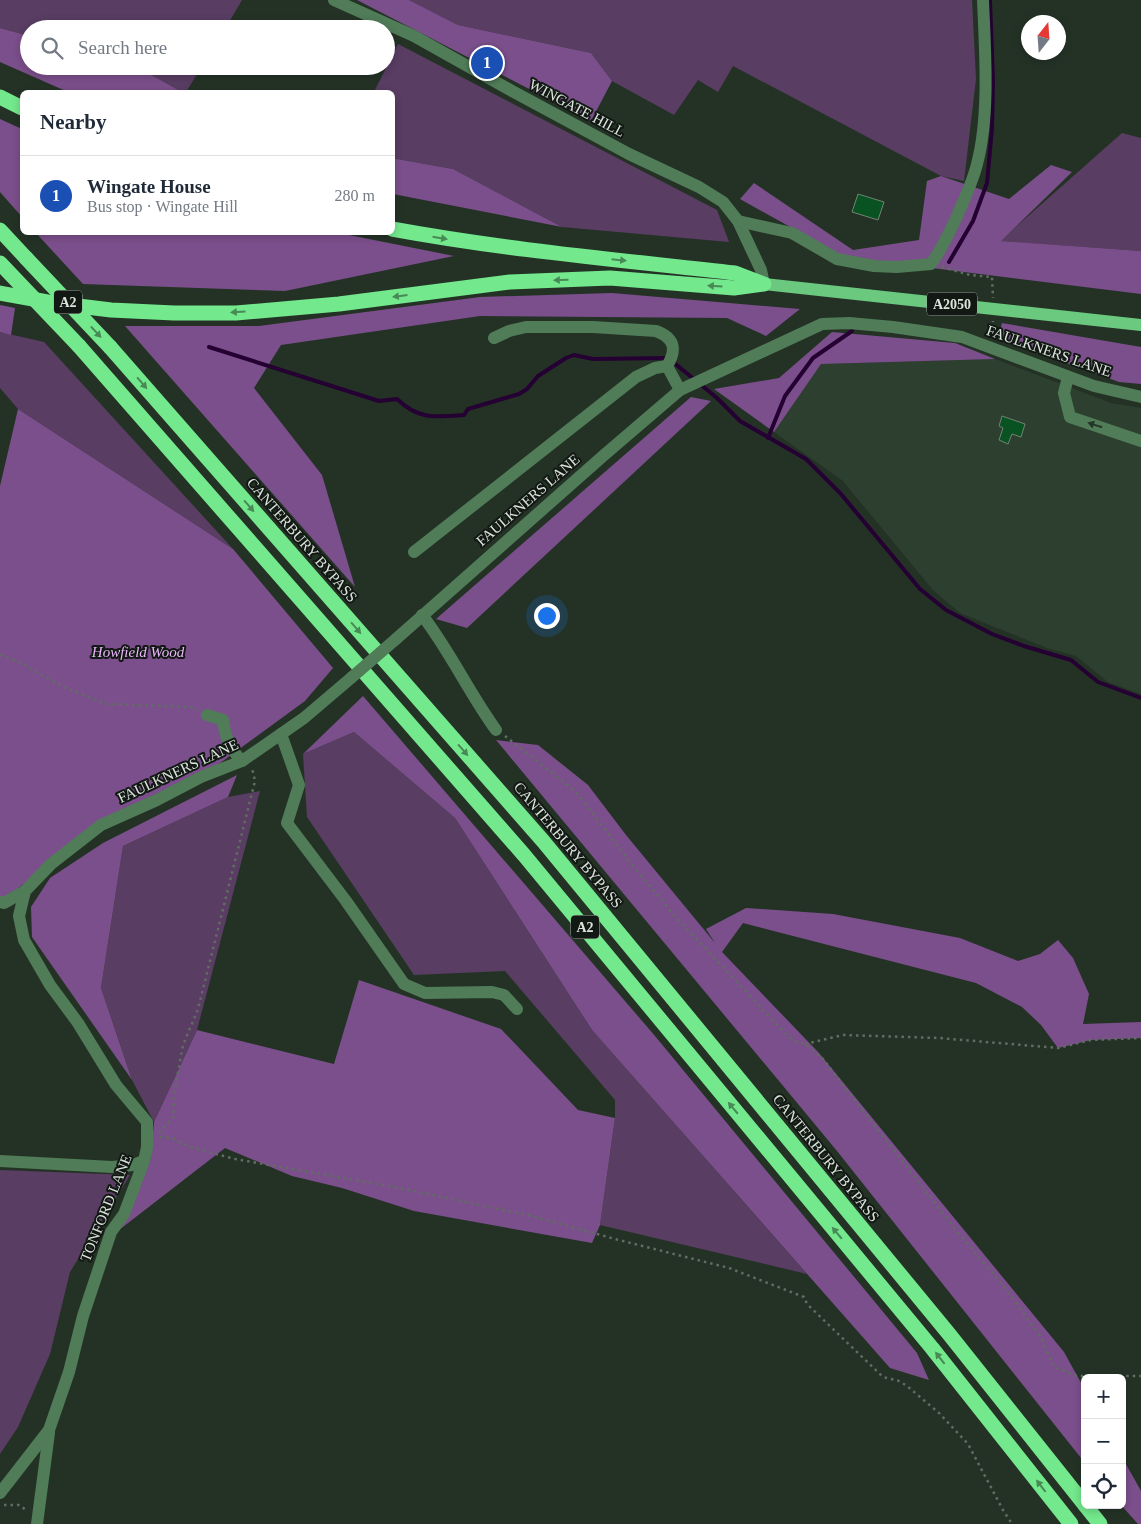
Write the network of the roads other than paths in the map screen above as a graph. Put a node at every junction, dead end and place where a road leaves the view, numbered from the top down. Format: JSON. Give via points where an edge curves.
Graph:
{"nodes":[{"id":1,"x":334,"y":0,"type":"edge"},
{"id":2,"x":984,"y":0,"type":"edge"},
{"id":3,"x":378,"y":20,"type":"edge"},
{"id":4,"x":395,"y":27,"type":"edge"},
{"id":5,"x":0,"y":97,"type":"edge"},
{"id":6,"x":20,"y":107,"type":"edge"},
{"id":7,"x":738,"y":221,"type":"junction"},
{"id":8,"x":0,"y":230,"type":"edge"},
{"id":9,"x":395,"y":230,"type":"edge"},
{"id":10,"x":0,"y":263,"type":"edge"},
{"id":11,"x":764,"y":284,"type":"junction"},
{"id":12,"x":0,"y":293,"type":"edge"},
{"id":13,"x":1141,"y":325,"type":"edge"},
{"id":14,"x":494,"y":338,"type":"dead end"},
{"id":15,"x":669,"y":363,"type":"junction"},
{"id":16,"x":1068,"y":377,"type":"junction"},
{"id":17,"x":685,"y":388,"type":"junction"},
{"id":18,"x":1141,"y":396,"type":"edge"},
{"id":19,"x":1141,"y":441,"type":"edge"},
{"id":20,"x":414,"y":552,"type":"dead end"},
{"id":21,"x":422,"y":616,"type":"junction"},
{"id":22,"x":207,"y":715,"type":"road end"},
{"id":23,"x":496,"y":730,"type":"road end"},
{"id":24,"x":281,"y":734,"type":"junction"},
{"id":25,"x":242,"y":761,"type":"junction"},
{"id":26,"x":25,"y":891,"type":"junction"},
{"id":27,"x":0,"y":902,"type":"edge"},
{"id":28,"x":517,"y":1009,"type":"dead end"},
{"id":29,"x":0,"y":1161,"type":"edge"},
{"id":30,"x":144,"y":1161,"type":"junction"},
{"id":31,"x":49,"y":1430,"type":"junction"},
{"id":32,"x":0,"y":1493,"type":"edge"},
{"id":33,"x":1081,"y":1500,"type":"edge"},
{"id":34,"x":1088,"y":1509,"type":"edge"},
{"id":35,"x":34,"y":1519,"type":"edge"},
{"id":36,"x":1071,"y":1524,"type":"edge"},
{"id":37,"x":1100,"y":1524,"type":"edge"}],
"edges":[{"from":1,"to":3,"type":"street","name":"WINGATE HILL"},
{"from":2,"to":7,"type":"street","via":[[984,108],[977,164],[955,220],[931,264],[874,266],[836,259],[792,233]]},
{"from":4,"to":7,"type":"street","name":"WINGATE HILL","via":[[698,187],[723,202]]},
{"from":5,"to":6,"type":"highway"},
{"from":7,"to":11,"type":"street","name":"WINGATE HILL","via":[[761,270]]},
{"from":8,"to":33,"type":"highway","name":"CANTERBURY BYPASS","number":"A2","one_way":true,"bridge":true,"via":[[110,347],[543,841],[949,1334]]},
{"from":9,"to":11,"type":"highway","one_way":true,"via":[[537,251],[735,273]]},
{"from":36,"to":10,"type":"highway","number":"A2","one_way":true,"bridge":true,"via":[[932,1348],[524,854],[79,346]]},
{"from":11,"to":12,"type":"highway","one_way":true,"via":[[734,288],[610,278],[530,280],[338,304],[227,313],[111,310]]},
{"from":11,"to":13,"type":"main road","number":"A2050"},
{"from":14,"to":15,"type":"street","via":[[526,327],[656,331],[670,340],[673,352]]},
{"from":15,"to":17,"type":"street"},
{"from":15,"to":20,"type":"street","via":[[636,376]]},
{"from":16,"to":17,"type":"street","name":"FAULKNERS LANE","via":[[962,337],[849,323],[822,324]]},
{"from":16,"to":18,"type":"street","name":"FAULKNERS LANE"},
{"from":19,"to":16,"type":"street","one_way":true,"via":[[1070,417],[1064,393]]},
{"from":17,"to":21,"type":"street","name":"FAULKNERS LANE"},
{"from":21,"to":23,"type":"street"},
{"from":21,"to":24,"type":"street","name":"FAULKNERS LANE","bridge":true},
{"from":22,"to":25,"type":"street","via":[[222,720],[224,734]]},
{"from":24,"to":25,"type":"street","name":"FAULKNERS LANE"},
{"from":24,"to":28,"type":"street","via":[[299,785],[286,823],[404,984],[425,993],[492,992],[504,995]]},
{"from":25,"to":26,"type":"street","name":"FAULKNERS LANE","via":[[101,825],[51,864]]},
{"from":26,"to":27,"type":"street","name":"FAULKNERS LANE","via":[[4,904]]},
{"from":26,"to":30,"type":"street","name":"TONFORD LANE","via":[[20,916],[24,940],[116,1085],[147,1122]]},
{"from":29,"to":30,"type":"street","via":[[112,1167]]},
{"from":30,"to":31,"type":"street","name":"TONFORD LANE","via":[[124,1214],[111,1232]]},
{"from":31,"to":32,"type":"street","name":"TONFORD LANE"},
{"from":31,"to":35,"type":"street"},
{"from":34,"to":37,"type":"highway","name":"CANTERBURY BYPASS","number":"A2"}]}
